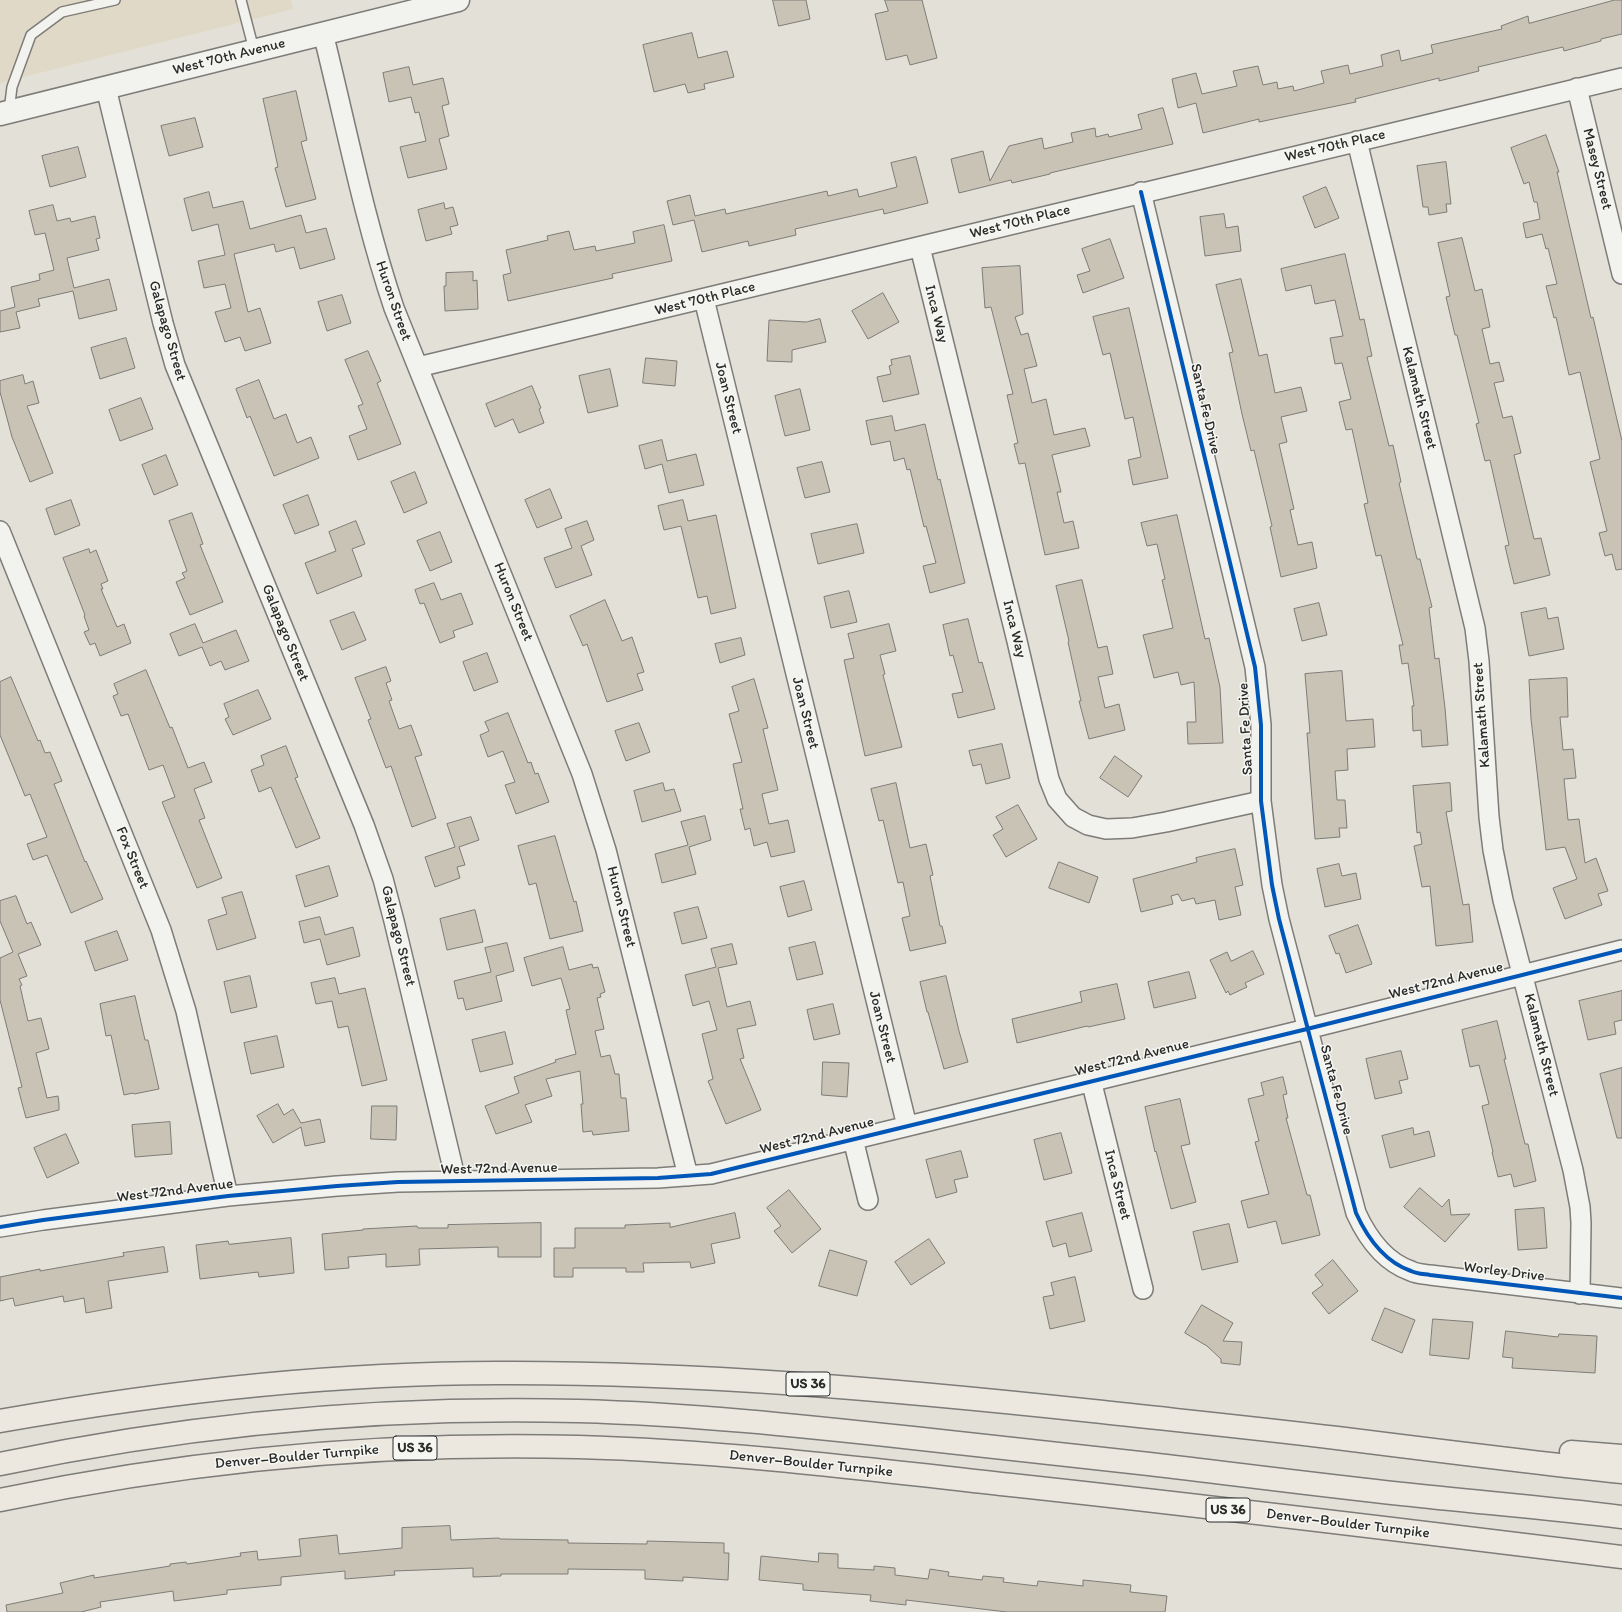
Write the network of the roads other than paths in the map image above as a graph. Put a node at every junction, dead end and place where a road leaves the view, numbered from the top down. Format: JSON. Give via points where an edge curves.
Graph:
{"nodes":[{"id":1,"x":115,"y":0,"type":"edge"},
{"id":2,"x":241,"y":0,"type":"edge"},
{"id":3,"x":446,"y":2,"type":"edge"},
{"id":4,"x":323,"y":33,"type":"junction"},
{"id":5,"x":254,"y":50,"type":"junction"},
{"id":6,"x":1622,"y":78,"type":"edge"},
{"id":7,"x":106,"y":88,"type":"junction"},
{"id":8,"x":1577,"y":88,"type":"junction"},
{"id":9,"x":4,"y":113,"type":"edge"},
{"id":10,"x":1357,"y":141,"type":"junction"},
{"id":11,"x":1142,"y":192,"type":"junction"},
{"id":12,"x":920,"y":247,"type":"junction"},
{"id":13,"x":1622,"y":274,"type":"edge"},
{"id":14,"x":704,"y":299,"type":"junction"},
{"id":15,"x":418,"y":367,"type":"junction"},
{"id":16,"x":0,"y":531,"type":"edge"},
{"id":17,"x":1261,"y":801,"type":"junction"},
{"id":18,"x":1622,"y":950,"type":"edge"},
{"id":19,"x":1523,"y":974,"type":"junction"},
{"id":20,"x":1307,"y":1029,"type":"junction"},
{"id":21,"x":1091,"y":1080,"type":"junction"},
{"id":22,"x":906,"y":1126,"type":"junction"},
{"id":23,"x":853,"y":1140,"type":"junction"},
{"id":24,"x":688,"y":1176,"type":"junction"},
{"id":25,"x":456,"y":1181,"type":"junction"},
{"id":26,"x":228,"y":1196,"type":"junction"},
{"id":27,"x":868,"y":1200,"type":"dead end"},
{"id":28,"x":1,"y":1221,"type":"edge"},
{"id":29,"x":1387,"y":1256,"type":"joint"},
{"id":30,"x":1142,"y":1289,"type":"dead end"},
{"id":31,"x":1580,"y":1294,"type":"junction"},
{"id":32,"x":1622,"y":1298,"type":"edge"},
{"id":33,"x":0,"y":1421,"type":"edge"},
{"id":34,"x":1334,"y":1438,"type":"junction"},
{"id":35,"x":1622,"y":1456,"type":"edge"},
{"id":36,"x":0,"y":1464,"type":"edge"},
{"id":37,"x":1622,"y":1472,"type":"edge"},
{"id":38,"x":0,"y":1500,"type":"edge"},
{"id":39,"x":1622,"y":1517,"type":"edge"},
{"id":40,"x":1622,"y":1557,"type":"edge"}],
"edges":[{"from":1,"to":9,"type":"lane","via":[[62,12],[31,35]]},
{"from":2,"to":5,"type":"lane"},
{"from":3,"to":4,"type":"main road","name":"West 70th Avenue"},
{"from":4,"to":5,"type":"main road","name":"West 70th Avenue"},
{"from":4,"to":15,"type":"street","name":"Huron Street","via":[[383,275]]},
{"from":5,"to":7,"type":"main road","name":"West 70th Avenue"},
{"from":6,"to":8,"type":"street","name":"West 70th Place"},
{"from":7,"to":9,"type":"main road","name":"West 70th Avenue"},
{"from":7,"to":25,"type":"street","name":"Galapago Street","via":[[162,323],[175,365],[364,825],[383,879]]},
{"from":8,"to":10,"type":"street","name":"West 70th Place"},
{"from":8,"to":13,"type":"street","name":"Masey Street"},
{"from":10,"to":11,"type":"street","name":"West 70th Place"},
{"from":10,"to":19,"type":"street","name":"Kalamath Street","via":[[1475,628],[1493,850],[1503,900]]},
{"from":11,"to":12,"type":"street","name":"West 70th Place"},
{"from":11,"to":17,"type":"street","name":"Santa Fe Drive","via":[[1255,666],[1260,725]]},
{"from":12,"to":14,"type":"street","name":"West 70th Place"},
{"from":12,"to":17,"type":"street","name":"Inca Way","via":[[1049,779],[1057,799],[1073,817],[1088,825],[1106,829],[1132,828],[1166,822]]},
{"from":14,"to":15,"type":"street","name":"West 70th Place"},
{"from":14,"to":22,"type":"street","name":"Joan Street"},
{"from":15,"to":24,"type":"street","name":"Huron Street","via":[[582,774],[606,850]]},
{"from":16,"to":26,"type":"street","name":"Fox Street","via":[[160,930],[186,1011]]},
{"from":17,"to":20,"type":"street","name":"Santa Fe Drive","via":[[1272,885]]},
{"from":18,"to":19,"type":"street","name":"West 72nd Avenue"},
{"from":19,"to":20,"type":"street","name":"West 72nd Avenue"},
{"from":19,"to":31,"type":"street","name":"Kalamath Street","via":[[1580,1207]]},
{"from":20,"to":21,"type":"street","name":"West 72nd Avenue"},
{"from":20,"to":29,"type":"street","name":"Santa Fe Drive","via":[[1356,1213],[1371,1240]]},
{"from":21,"to":22,"type":"street","name":"West 72nd Avenue"},
{"from":21,"to":30,"type":"street","name":"Inca Street"},
{"from":22,"to":23,"type":"street","name":"West 72nd Avenue"},
{"from":23,"to":24,"type":"street","name":"West 72nd Avenue","via":[[729,1170]]},
{"from":23,"to":27,"type":"street"},
{"from":24,"to":25,"type":"street","name":"West 72nd Avenue"},
{"from":25,"to":26,"type":"street","name":"West 72nd Avenue","via":[[352,1185]]},
{"from":26,"to":28,"type":"street","name":"West 72nd Avenue","via":[[43,1220]]},
{"from":29,"to":31,"type":"street","name":"Worley Drive","via":[[1412,1272],[1430,1276]]},
{"from":31,"to":32,"type":"street","name":"Worley Drive"},
{"from":33,"to":34,"type":"highway","number":"US 36","via":[[135,1400],[278,1383],[423,1374],[565,1373],[686,1376],[871,1389]]},
{"from":34,"to":35,"type":"highway"},
{"from":34,"to":37,"type":"highway","number":"US 36"},
{"from":36,"to":39,"type":"highway","via":[[130,1440],[274,1422],[456,1411],[581,1412],[735,1420],[818,1428]]},
{"from":38,"to":40,"type":"highway","name":"Denver–Boulder Turnpike","number":"US 36","via":[[187,1468],[347,1451],[581,1447],[782,1460]]}]}
